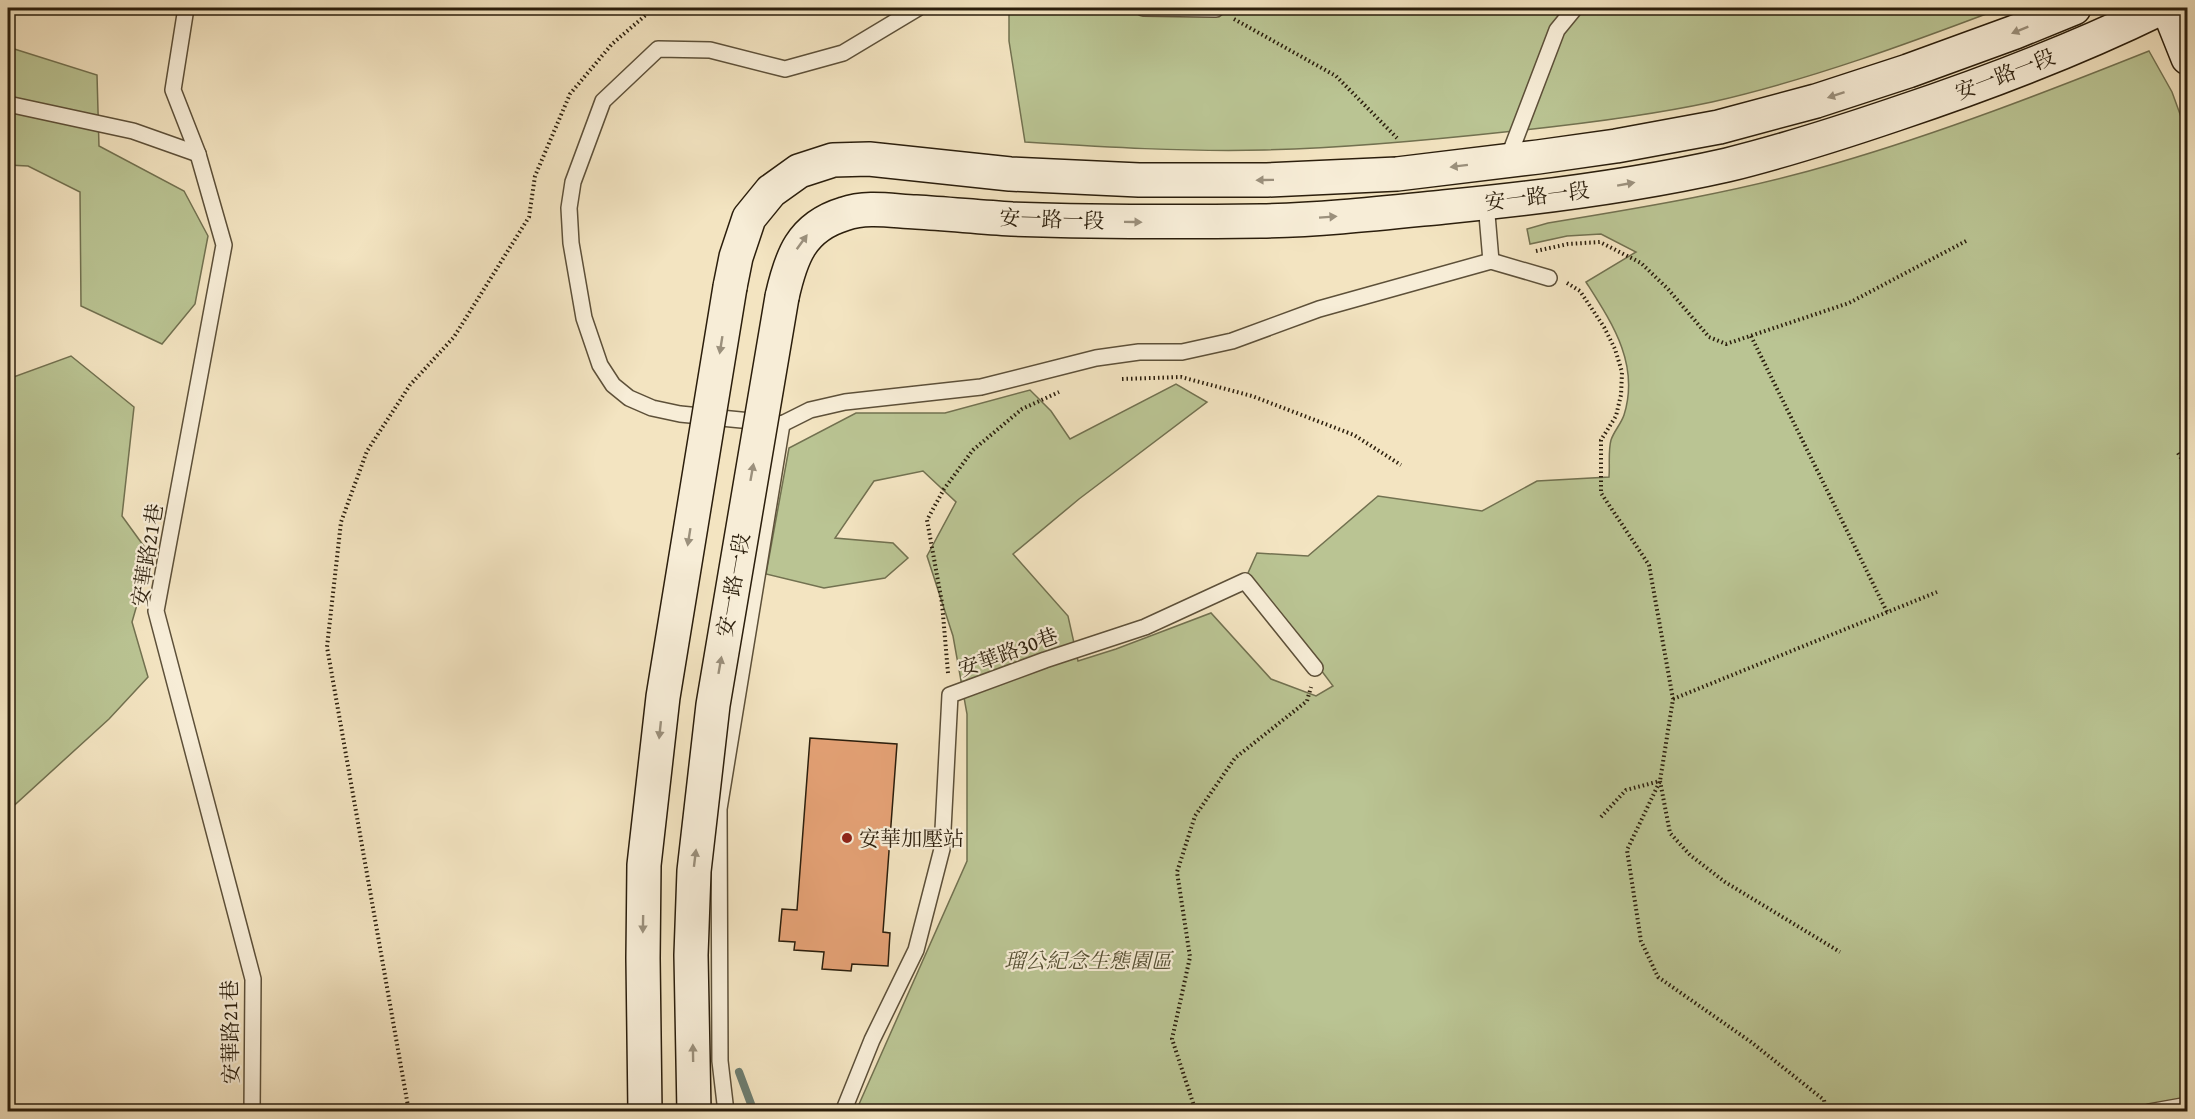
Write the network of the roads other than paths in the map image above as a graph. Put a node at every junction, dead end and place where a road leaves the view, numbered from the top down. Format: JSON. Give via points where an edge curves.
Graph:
{"nodes":[{"id":1,"x":186,"y":8,"type":"edge"},
{"id":2,"x":918,"y":8,"type":"edge"},
{"id":3,"x":1143,"y":8,"type":"edge"},
{"id":4,"x":1575,"y":8,"type":"edge"},
{"id":5,"x":2074,"y":8,"type":"edge"},
{"id":6,"x":2161,"y":8,"type":"edge"},
{"id":7,"x":2168,"y":8,"type":"edge"},
{"id":8,"x":1216,"y":9,"type":"edge"},
{"id":9,"x":2187,"y":58,"type":"edge"},
{"id":10,"x":8,"y":104,"type":"edge"},
{"id":11,"x":198,"y":154,"type":"junction"},
{"id":12,"x":1522,"y":159,"type":"junction"},
{"id":13,"x":1543,"y":196,"type":"junction"},
{"id":14,"x":1486,"y":203,"type":"junction"},
{"id":15,"x":1491,"y":261,"type":"junction"},
{"id":16,"x":1550,"y":278,"type":"road end"},
{"id":17,"x":783,"y":424,"type":"junction"},
{"id":18,"x":1315,"y":668,"type":"road end"},
{"id":19,"x":2187,"y":1105,"type":"edge"},
{"id":20,"x":252,"y":1112,"type":"edge"},
{"id":21,"x":645,"y":1112,"type":"edge"},
{"id":22,"x":694,"y":1112,"type":"edge"},
{"id":23,"x":726,"y":1112,"type":"edge"},
{"id":24,"x":843,"y":1112,"type":"edge"},
{"id":25,"x":2149,"y":1112,"type":"edge"}],
"edges":[{"from":1,"to":11,"type":"lane","name":"安華路21巷","via":[[173,90]]},
{"from":2,"to":17,"type":"lane","via":[[843,53],[785,69],[710,50],[658,49],[603,101],[573,182],[569,208],[571,243],[584,318],[600,365],[613,385],[629,398],[652,408]]},
{"from":3,"to":8,"type":"lane"},
{"from":4,"to":12,"type":"lane","via":[[1557,30]]},
{"from":5,"to":12,"type":"street","name":"安一路一段","one_way":true,"via":[[1816,101],[1719,127]]},
{"from":13,"to":6,"type":"street","name":"安一路一段","one_way":true,"via":[[1727,165],[1828,137],[2028,66]]},
{"from":7,"to":9,"type":"street"},
{"from":10,"to":11,"type":"lane","via":[[133,131]]},
{"from":11,"to":20,"type":"lane","name":"安華路21巷","via":[[224,245],[156,611],[252,979]]},
{"from":12,"to":13,"type":"street"},
{"from":12,"to":21,"type":"street","name":"安一路一段","one_way":true,"bridge":true,"via":[[1397,174],[1267,180],[1139,180],[1010,174],[870,159],[832,160],[799,171],[771,191],[749,218],[736,257],[663,697],[644,865]]},
{"from":13,"to":14,"type":"street","name":"安一路一段"},
{"from":14,"to":15,"type":"lane"},
{"from":22,"to":14,"type":"street","name":"安一路一段","one_way":true,"bridge":true,"via":[[694,871],[713,705],[782,297],[796,251],[809,233],[826,220],[875,209],[1010,219],[1270,221]]},
{"from":15,"to":16,"type":"lane"},
{"from":15,"to":17,"type":"lane","via":[[1319,309],[1232,341],[1182,352],[1096,358],[981,387],[844,402],[810,410]]},
{"from":17,"to":23,"type":"lane","via":[[719,809],[720,1061]]},
{"from":18,"to":24,"type":"lane","name":"安華路30巷","via":[[1245,581],[1145,627],[950,695],[942,849],[916,950],[872,1040]]},
{"from":19,"to":25,"type":"lane"}]}
